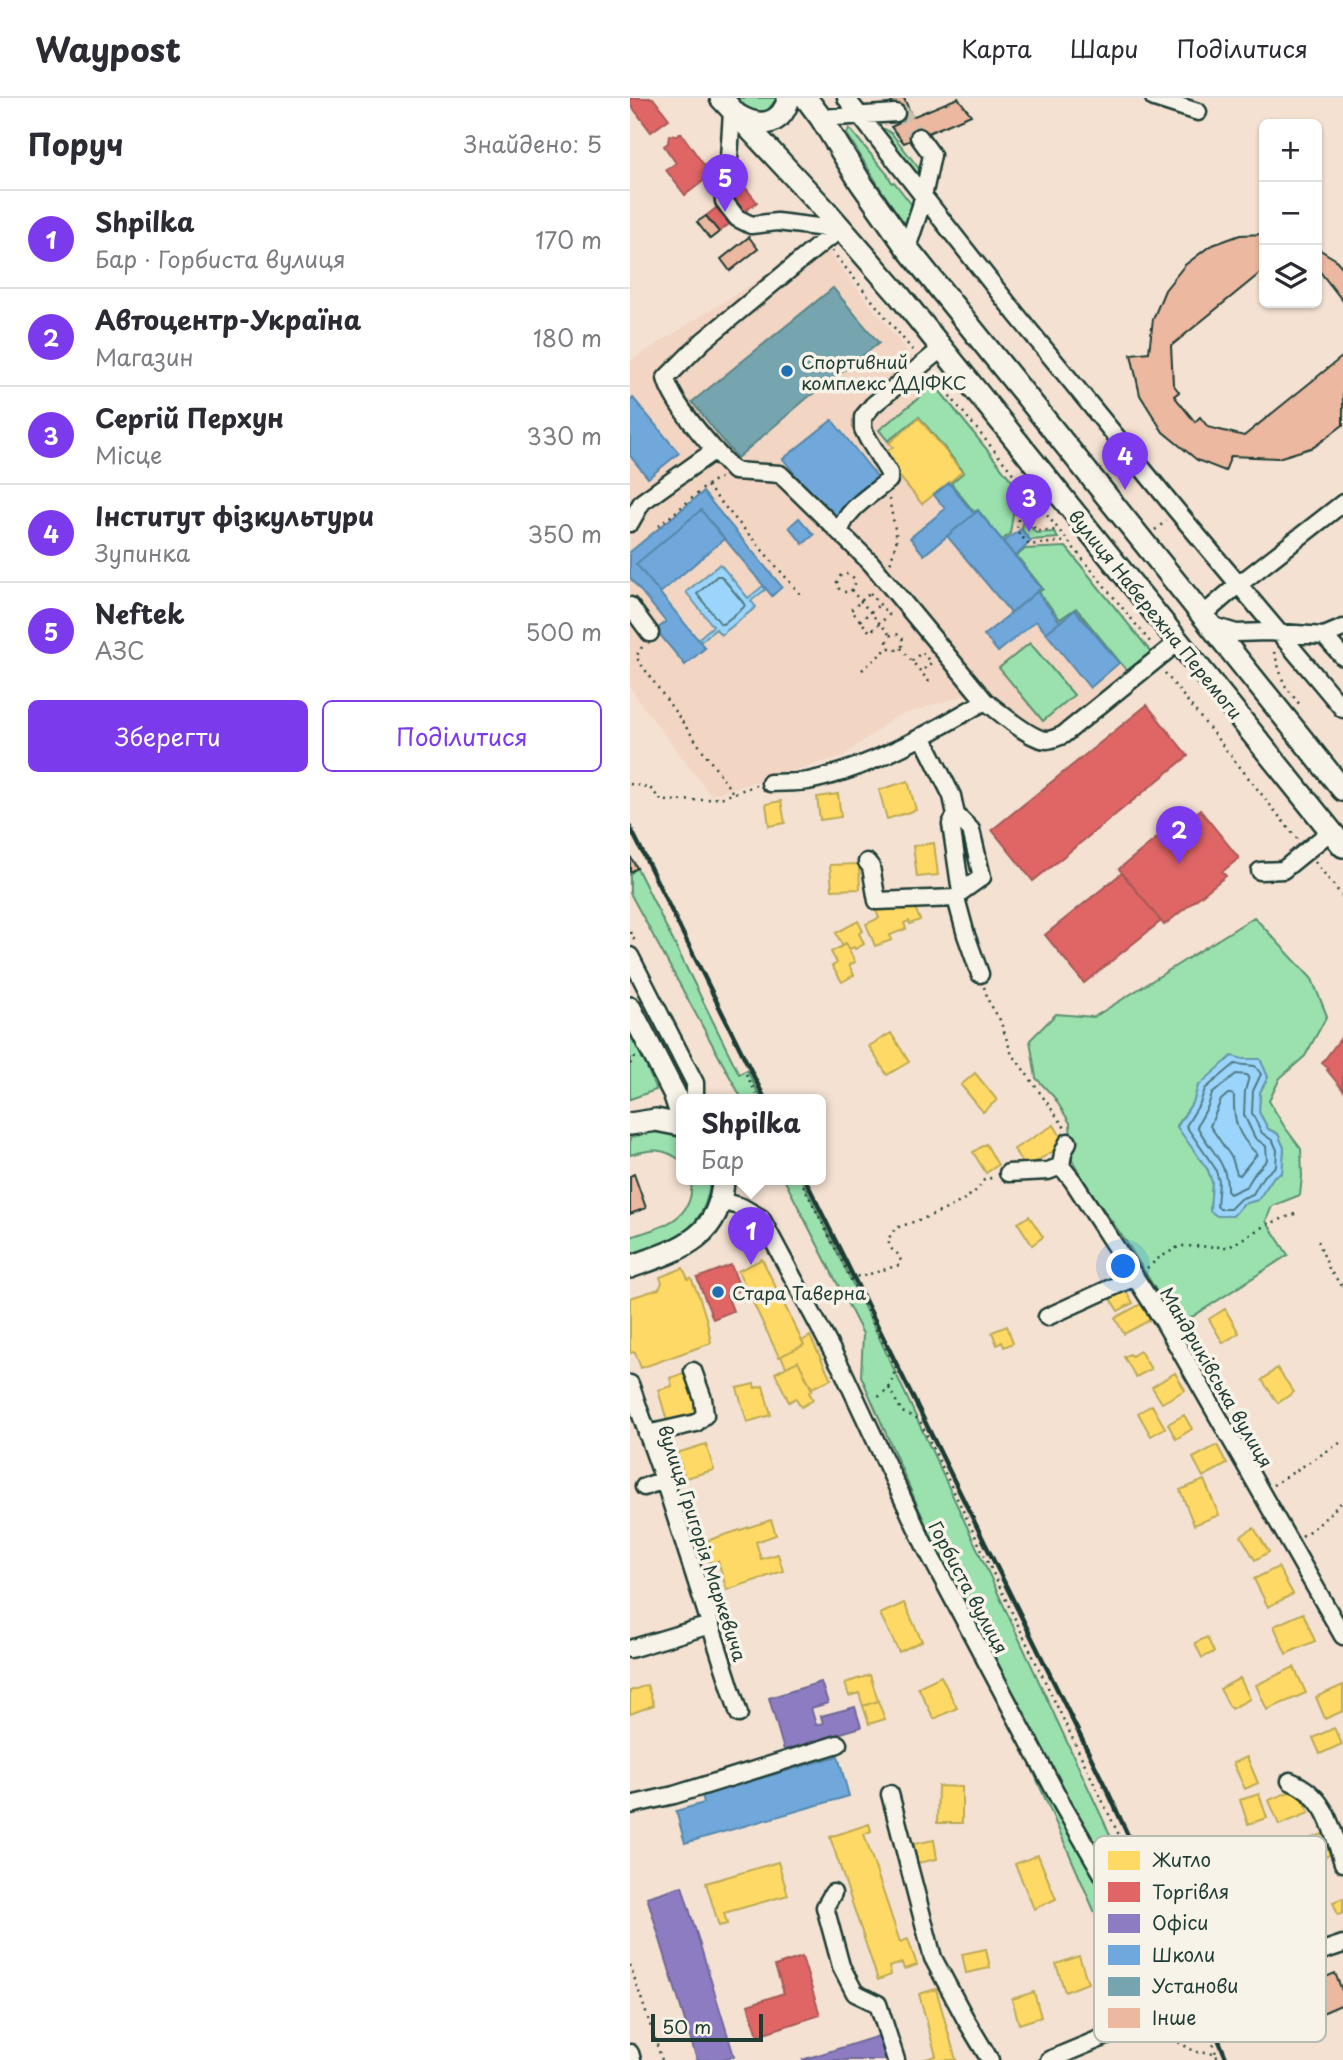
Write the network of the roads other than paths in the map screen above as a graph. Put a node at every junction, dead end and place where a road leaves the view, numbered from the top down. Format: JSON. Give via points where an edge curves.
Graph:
{"nodes":[{"id":1,"x":789,"y":98,"type":"edge"},
{"id":2,"x":807,"y":98,"type":"edge"},
{"id":3,"x":846,"y":98,"type":"edge"},
{"id":4,"x":1154,"y":98,"type":"edge"},
{"id":5,"x":726,"y":105,"type":"edge"},
{"id":6,"x":1198,"y":112,"type":"dead end"},
{"id":7,"x":896,"y":113,"type":"dead end"},
{"id":8,"x":860,"y":117,"type":"junction"},
{"id":9,"x":821,"y":118,"type":"junction"},
{"id":10,"x":919,"y":137,"type":"tunnel mouth"},
{"id":11,"x":923,"y":196,"type":"junction"},
{"id":12,"x":833,"y":235,"type":"junction"},
{"id":13,"x":907,"y":248,"type":"junction"},
{"id":14,"x":941,"y":349,"type":"junction"},
{"id":15,"x":715,"y":450,"type":"junction"},
{"id":16,"x":1343,"y":503,"type":"edge"},
{"id":17,"x":630,"y":523,"type":"edge"},
{"id":18,"x":840,"y":531,"type":"junction"},
{"id":19,"x":1238,"y":585,"type":"junction"},
{"id":20,"x":630,"y":606,"type":"edge"},
{"id":21,"x":1206,"y":620,"type":"junction"},
{"id":22,"x":1343,"y":628,"type":"edge"},
{"id":23,"x":1274,"y":632,"type":"junction"},
{"id":24,"x":650,"y":634,"type":"road end"},
{"id":25,"x":1324,"y":636,"type":"junction"},
{"id":26,"x":1178,"y":642,"type":"junction"},
{"id":27,"x":1343,"y":657,"type":"edge"},
{"id":28,"x":985,"y":701,"type":"junction"},
{"id":29,"x":1277,"y":708,"type":"junction"},
{"id":30,"x":1343,"y":709,"type":"edge"},
{"id":31,"x":1250,"y":730,"type":"junction"},
{"id":32,"x":922,"y":736,"type":"junction"},
{"id":33,"x":770,"y":783,"type":"road end"},
{"id":34,"x":1343,"y":790,"type":"edge"},
{"id":35,"x":1337,"y":839,"type":"edge"},
{"id":36,"x":867,"y":862,"type":"dead end"},
{"id":37,"x":1260,"y":871,"type":"dead end"},
{"id":38,"x":959,"y":895,"type":"junction"},
{"id":39,"x":630,"y":956,"type":"edge"},
{"id":40,"x":980,"y":974,"type":"road end"},
{"id":41,"x":630,"y":1008,"type":"edge"},
{"id":42,"x":695,"y":1094,"type":"edge"},
{"id":43,"x":676,"y":1099,"type":"edge"},
{"id":44,"x":630,"y":1124,"type":"edge"},
{"id":45,"x":676,"y":1124,"type":"edge"},
{"id":46,"x":1068,"y":1142,"type":"road end"},
{"id":47,"x":1061,"y":1167,"type":"junction"},
{"id":48,"x":1008,"y":1173,"type":"road end"},
{"id":49,"x":722,"y":1185,"type":"edge"},
{"id":50,"x":721,"y":1201,"type":"junction"},
{"id":51,"x":630,"y":1267,"type":"edge"},
{"id":52,"x":1135,"y":1277,"type":"junction"},
{"id":53,"x":1046,"y":1317,"type":"dead end"},
{"id":54,"x":693,"y":1371,"type":"dead end"},
{"id":55,"x":630,"y":1384,"type":"edge"},
{"id":56,"x":647,"y":1434,"type":"junction"},
{"id":57,"x":664,"y":1480,"type":"junction"},
{"id":58,"x":644,"y":1487,"type":"dead end"},
{"id":59,"x":710,"y":1625,"type":"junction"},
{"id":60,"x":1343,"y":1636,"type":"edge"},
{"id":61,"x":630,"y":1649,"type":"edge"},
{"id":62,"x":739,"y":1714,"type":"dead end"},
{"id":63,"x":838,"y":1744,"type":"dead end"},
{"id":64,"x":1290,"y":1781,"type":"dead end"},
{"id":65,"x":890,"y":1794,"type":"dead end"},
{"id":66,"x":630,"y":1805,"type":"edge"},
{"id":67,"x":1094,"y":1859,"type":"edge"},
{"id":68,"x":1343,"y":1863,"type":"edge"},
{"id":69,"x":833,"y":1893,"type":"dead end"},
{"id":70,"x":1343,"y":1944,"type":"edge"},
{"id":71,"x":1326,"y":1950,"type":"edge"},
{"id":72,"x":1094,"y":2041,"type":"edge"},
{"id":73,"x":630,"y":2053,"type":"edge"},
{"id":74,"x":632,"y":2060,"type":"edge"},
{"id":75,"x":896,"y":2060,"type":"edge"},
{"id":76,"x":990,"y":2060,"type":"edge"},
{"id":77,"x":1049,"y":2060,"type":"edge"}],
"edges":[{"from":1,"to":5,"type":"main road","via":[[784,111],[769,122],[753,123]]},
{"from":2,"to":9,"type":"main road","name":"вулиця Набережна Перемоги"},
{"from":3,"to":8,"type":"street"},
{"from":4,"to":6,"type":"street"},
{"from":5,"to":12,"type":"main road","name":"вулиця Набережна Перемоги"},
{"from":5,"to":12,"type":"street","via":[[729,158],[722,183],[724,201],[737,218],[751,225],[778,222]]},
{"from":7,"to":8,"type":"street"},
{"from":8,"to":9,"type":"street"},
{"from":8,"to":11,"type":"street"},
{"from":9,"to":13,"type":"main road","name":"вулиця Набережна Перемоги"},
{"from":10,"to":11,"type":"street","via":[[932,155]]},
{"from":11,"to":13,"type":"street"},
{"from":11,"to":19,"type":"street"},
{"from":12,"to":14,"type":"main road","name":"вулиця Набережна Перемоги","via":[[899,295]]},
{"from":12,"to":15,"type":"street","via":[[703,341],[666,378],[669,391]]},
{"from":13,"to":21,"type":"main road","name":"вулиця Набережна Перемоги"},
{"from":14,"to":18,"type":"street","via":[[863,417],[863,429],[889,480],[848,513]]},
{"from":14,"to":26,"type":"main road","name":"вулиця Набережна Перемоги"},
{"from":15,"to":17,"type":"street","via":[[642,502]]},
{"from":15,"to":18,"type":"street","via":[[734,471],[780,474]]},
{"from":16,"to":19,"type":"street"},
{"from":18,"to":28,"type":"street"},
{"from":19,"to":21,"type":"street"},
{"from":19,"to":23,"type":"street"},
{"from":20,"to":24,"type":"street"},
{"from":21,"to":23,"type":"street","via":[[1236,633]]},
{"from":21,"to":29,"type":"main road","name":"вулиця Набережна Перемоги"},
{"from":22,"to":25,"type":"street"},
{"from":23,"to":25,"type":"street"},
{"from":23,"to":30,"type":"street"},
{"from":25,"to":27,"type":"street"},
{"from":26,"to":28,"type":"street","via":[[1055,739],[1032,736]]},
{"from":26,"to":31,"type":"main road","name":"вулиця Набережна Перемоги"},
{"from":28,"to":32,"type":"street"},
{"from":29,"to":31,"type":"main road"},
{"from":29,"to":34,"type":"main road","name":"вулиця Набережна Перемоги"},
{"from":31,"to":35,"type":"main road","name":"вулиця Набережна Перемоги"},
{"from":32,"to":33,"type":"street","via":[[838,774]]},
{"from":32,"to":38,"type":"street","via":[[952,796],[956,815],[971,830],[982,877]]},
{"from":35,"to":37,"type":"street","via":[[1306,852],[1283,870]]},
{"from":36,"to":38,"type":"street","via":[[877,901]]},
{"from":38,"to":40,"type":"street","via":[[962,922]]},
{"from":39,"to":42,"type":"street","via":[[695,1083]]},
{"from":41,"to":43,"type":"main road"},
{"from":44,"to":45,"type":"main road","via":[[656,1120]]},
{"from":46,"to":47,"type":"street"},
{"from":47,"to":48,"type":"street"},
{"from":47,"to":52,"type":"street","name":"Мандриківська вулиця"},
{"from":49,"to":50,"type":"main road"},
{"from":50,"to":51,"type":"main road","via":[[705,1230],[693,1241]]},
{"from":50,"to":67,"type":"street","name":"Горбиста вулиця","via":[[761,1217],[843,1371],[924,1544]]},
{"from":52,"to":53,"type":"street"},
{"from":52,"to":60,"type":"street","name":"Мандриківська вулиця"},
{"from":54,"to":56,"type":"street","via":[[705,1415],[696,1423]]},
{"from":55,"to":56,"type":"street","name":"вулиця Григорія Маркевича"},
{"from":56,"to":57,"type":"street","name":"вулиця Григорія Маркевича"},
{"from":57,"to":58,"type":"street"},
{"from":57,"to":59,"type":"street","name":"вулиця Григорія Маркевича"},
{"from":59,"to":61,"type":"street"},
{"from":59,"to":62,"type":"street","name":"вулиця Григорія Маркевича"},
{"from":63,"to":66,"type":"street"},
{"from":64,"to":68,"type":"street","via":[[1303,1786],[1326,1812]]},
{"from":65,"to":76,"type":"street","via":[[933,1958]]},
{"from":69,"to":75,"type":"street","via":[[825,1907],[841,1966],[855,1993],[878,2004]]},
{"from":70,"to":71,"type":"street"},
{"from":72,"to":77,"type":"street"},
{"from":73,"to":74,"type":"street"}]}
